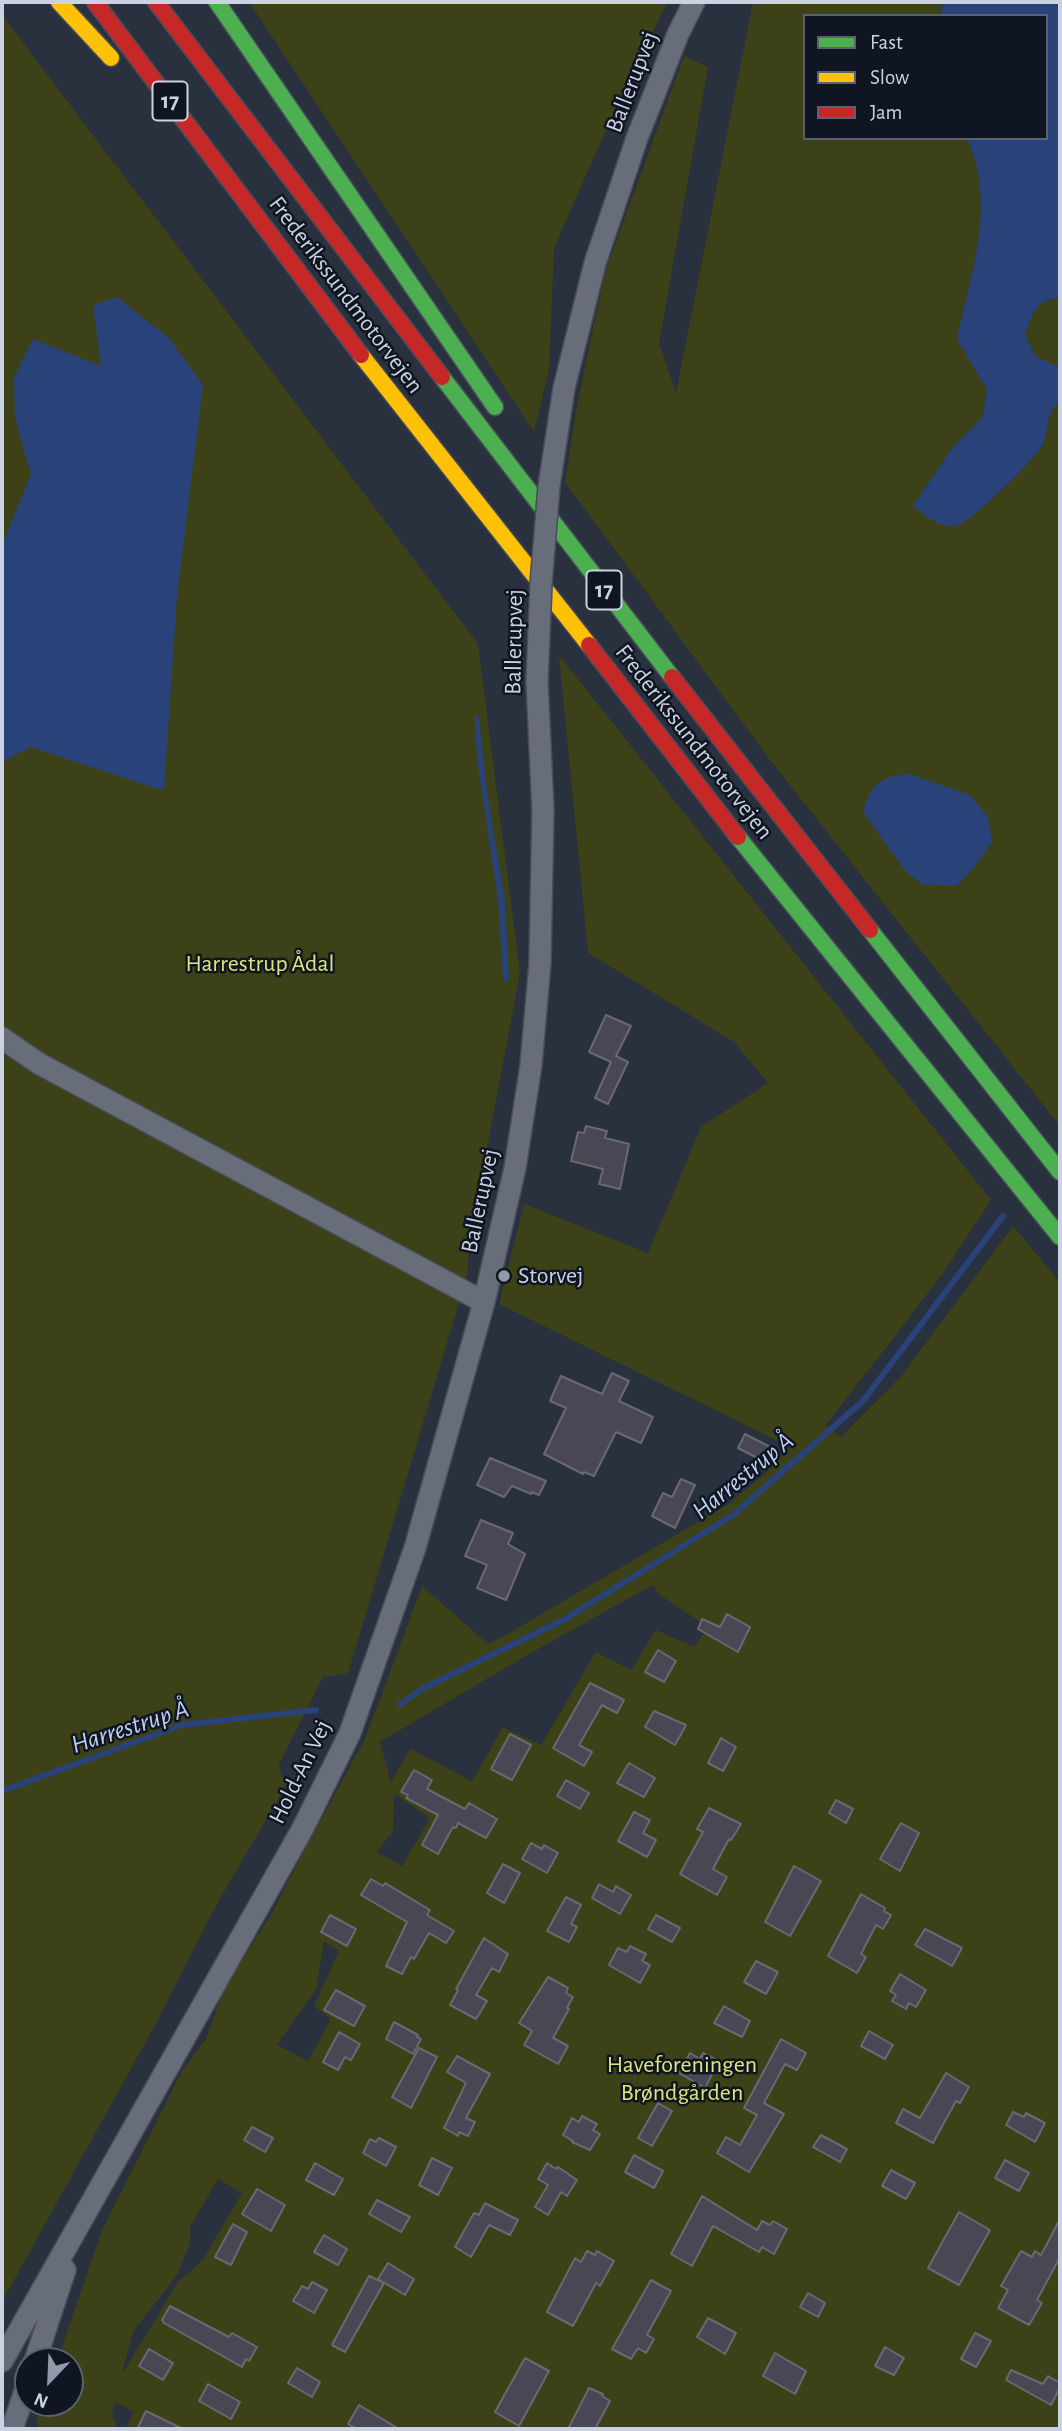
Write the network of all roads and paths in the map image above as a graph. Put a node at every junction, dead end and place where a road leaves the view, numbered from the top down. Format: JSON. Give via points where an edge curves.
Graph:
{"nodes":[{"id":1,"x":59,"y":2,"type":"edge"},
{"id":2,"x":96,"y":2,"type":"edge"},
{"id":3,"x":156,"y":2,"type":"edge"},
{"id":4,"x":214,"y":2,"type":"edge"},
{"id":5,"x":694,"y":2,"type":"edge"},
{"id":6,"x":124,"y":71,"type":"dead end"},
{"id":7,"x":142,"y":91,"type":"dead end"},
{"id":8,"x":244,"y":200,"type":"junction"},
{"id":9,"x":505,"y":422,"type":"dead end"},
{"id":10,"x":537,"y":467,"type":"dead end"},
{"id":11,"x":560,"y":501,"type":"dead end"},
{"id":12,"x":575,"y":524,"type":"dead end"},
{"id":13,"x":629,"y":622,"type":"junction"},
{"id":14,"x":2,"y":1038,"type":"edge"},
{"id":15,"x":1060,"y":1172,"type":"edge"},
{"id":16,"x":1060,"y":1237,"type":"edge"},
{"id":17,"x":484,"y":1302,"type":"junction"},
{"id":18,"x":78,"y":2228,"type":"junction"},
{"id":19,"x":40,"y":2347,"type":"edge"},
{"id":20,"x":2,"y":2361,"type":"edge"}],
"edges":[{"from":1,"to":6,"type":"highway"},
{"from":2,"to":8,"type":"highway","name":"Frederikssundmotorvejen","number":"17"},
{"from":3,"to":13,"type":"highway","name":"Frederikssundmotorvejen","number":"17"},
{"from":4,"to":9,"type":"highway"},
{"from":5,"to":17,"type":"street","name":"Ballerupvej","bridge":true,"via":[[637,138],[595,262],[564,388],[541,584],[537,682],[542,810],[536,1015],[515,1168]]},
{"from":7,"to":8,"type":"highway"},
{"from":8,"to":16,"type":"highway","name":"Frederikssundmotorvejen","number":"17","via":[[794,907]]},
{"from":10,"to":11,"type":"highway"},
{"from":12,"to":13,"type":"highway"},
{"from":13,"to":15,"type":"highway","name":"Frederikssundmotorvejen","number":"17"},
{"from":14,"to":17,"type":"street","via":[[38,1063]]},
{"from":17,"to":18,"type":"street","name":"Hold-An Vej","via":[[415,1548],[349,1733],[278,1874]]},
{"from":18,"to":19,"type":"street","name":"Hold-An Vej"},
{"from":18,"to":20,"type":"street","name":"Hold-An Vej"}]}
